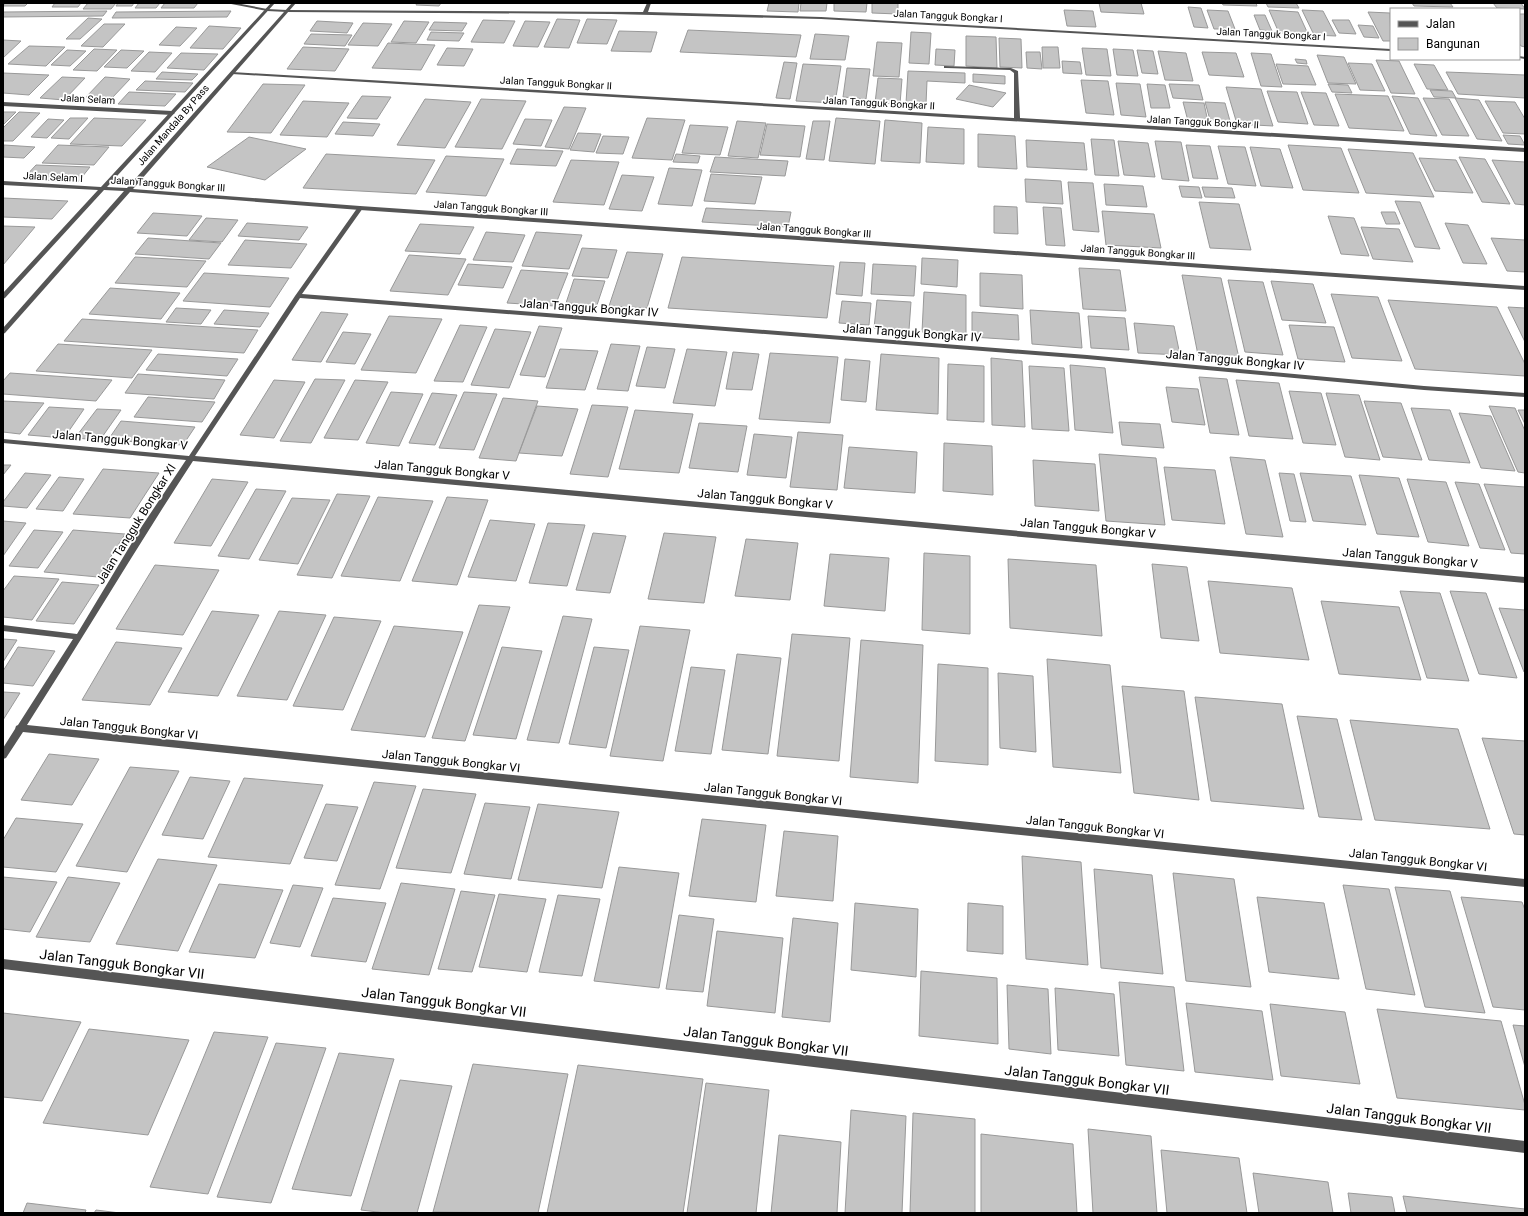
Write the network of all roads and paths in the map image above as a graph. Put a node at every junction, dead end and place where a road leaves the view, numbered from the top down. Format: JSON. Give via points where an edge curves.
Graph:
{"nodes":[{"id":1,"x":228,"y":3,"type":"edge"},
{"id":2,"x":273,"y":3,"type":"edge"},
{"id":3,"x":294,"y":3,"type":"edge"},
{"id":4,"x":649,"y":3,"type":"edge"},
{"id":5,"x":267,"y":10,"type":"junction"},
{"id":6,"x":287,"y":11,"type":"junction"},
{"id":7,"x":645,"y":14,"type":"junction"},
{"id":8,"x":1390,"y":50,"type":"edge"},
{"id":9,"x":946,"y":67,"type":"dead end"},
{"id":10,"x":232,"y":73,"type":"junction"},
{"id":11,"x":3,"y":104,"type":"edge"},
{"id":12,"x":172,"y":113,"type":"junction"},
{"id":13,"x":1016,"y":120,"type":"junction"},
{"id":14,"x":1525,"y":150,"type":"edge"},
{"id":15,"x":3,"y":183,"type":"edge"},
{"id":16,"x":102,"y":189,"type":"junction"},
{"id":17,"x":129,"y":190,"type":"junction"},
{"id":18,"x":360,"y":208,"type":"junction"},
{"id":19,"x":1525,"y":288,"type":"edge"},
{"id":20,"x":298,"y":296,"type":"junction"},
{"id":21,"x":3,"y":297,"type":"edge"},
{"id":22,"x":3,"y":332,"type":"edge"},
{"id":23,"x":1525,"y":395,"type":"edge"},
{"id":24,"x":3,"y":441,"type":"edge"},
{"id":25,"x":190,"y":459,"type":"junction"},
{"id":26,"x":1525,"y":580,"type":"edge"},
{"id":27,"x":3,"y":628,"type":"edge"},
{"id":28,"x":80,"y":637,"type":"junction"},
{"id":29,"x":19,"y":728,"type":"junction"},
{"id":30,"x":3,"y":755,"type":"edge"},
{"id":31,"x":1525,"y":883,"type":"edge"},
{"id":32,"x":3,"y":964,"type":"edge"},
{"id":33,"x":1525,"y":1146,"type":"edge"}],
"edges":[{"from":1,"to":5,"type":"street","name":"Jalan Tangguk Bongkar I"},
{"from":2,"to":5,"type":"street","name":"Jalan Mandala By Pass"},
{"from":3,"to":6,"type":"street","name":"Jalan Mandala By Pass"},
{"from":4,"to":7,"type":"street"},
{"from":5,"to":6,"type":"street","name":"Jalan Tangguk Bongkar I"},
{"from":5,"to":12,"type":"street","name":"Jalan Mandala By Pass"},
{"from":6,"to":7,"type":"street","name":"Jalan Tangguk Bongkar I"},
{"from":6,"to":10,"type":"street","name":"Jalan Mandala By Pass"},
{"from":7,"to":8,"type":"street","name":"Jalan Tangguk Bongkar I","via":[[821,18]]},
{"from":9,"to":13,"type":"street","via":[[1011,69],[1016,72]]},
{"from":10,"to":13,"type":"street","name":"Jalan Tangguk Bongkar II"},
{"from":10,"to":17,"type":"street","name":"Jalan Mandala By Pass"},
{"from":11,"to":12,"type":"street","name":"Jalan Selam"},
{"from":12,"to":16,"type":"street","name":"Jalan Mandala By Pass"},
{"from":13,"to":14,"type":"street","name":"Jalan Tangguk Bongkar II"},
{"from":15,"to":16,"type":"street","name":"Jalan Selam I"},
{"from":16,"to":17,"type":"street","name":"Jalan Tangguk Bongkar III"},
{"from":16,"to":21,"type":"street","name":"Jalan Mandala By Pass"},
{"from":17,"to":18,"type":"street","name":"Jalan Tangguk Bongkar III"},
{"from":17,"to":22,"type":"street","name":"Jalan Mandala By Pass"},
{"from":18,"to":19,"type":"street","name":"Jalan Tangguk Bongkar III"},
{"from":18,"to":20,"type":"street","name":"Jalan Tangguk Bongkar XI"},
{"from":20,"to":23,"type":"street","name":"Jalan Tangguk Bongkar IV","via":[[1087,357]]},
{"from":20,"to":25,"type":"street","name":"Jalan Tangguk Bongkar XI"},
{"from":24,"to":25,"type":"street","name":"Jalan Tangguk Bongkar V"},
{"from":25,"to":26,"type":"street","name":"Jalan Tangguk Bongkar V"},
{"from":25,"to":28,"type":"street","name":"Jalan Tangguk Bongkar XI","via":[[145,528]]},
{"from":27,"to":28,"type":"street"},
{"from":28,"to":29,"type":"street","name":"Jalan Tangguk Bongkar XI"},
{"from":29,"to":30,"type":"street","name":"Jalan Tangguk Bongkar XI"},
{"from":29,"to":31,"type":"street","name":"Jalan Tangguk Bongkar VI"},
{"from":32,"to":33,"type":"street","name":"Jalan Tangguk Bongkar VII"}]}
